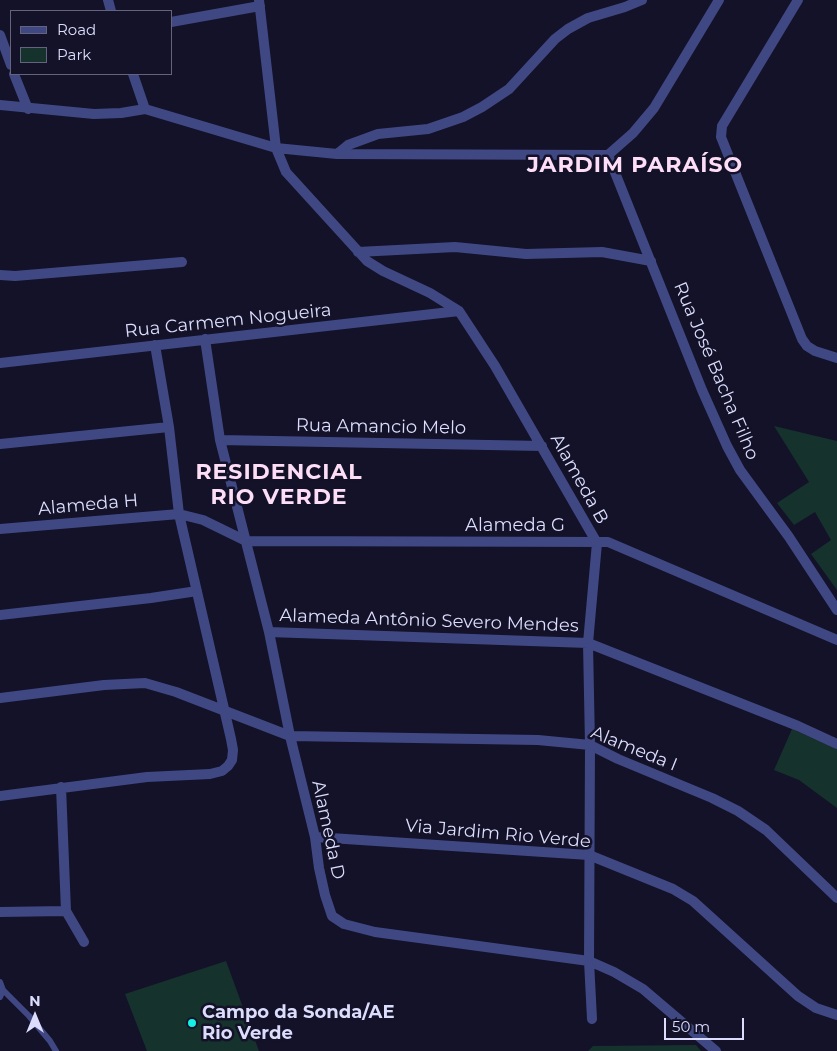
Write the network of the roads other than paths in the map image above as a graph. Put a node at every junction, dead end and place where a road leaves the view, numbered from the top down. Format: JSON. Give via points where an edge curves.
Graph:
{"nodes":[{"id":1,"x":642,"y":0,"type":"edge"},
{"id":2,"x":719,"y":0,"type":"edge"},
{"id":3,"x":259,"y":3,"type":"edge"},
{"id":4,"x":795,"y":3,"type":"edge"},
{"id":5,"x":172,"y":22,"type":"edge"},
{"id":6,"x":0,"y":36,"type":"edge"},
{"id":7,"x":10,"y":62,"type":"edge"},
{"id":8,"x":14,"y":75,"type":"edge"},
{"id":9,"x":133,"y":75,"type":"edge"},
{"id":10,"x":0,"y":105,"type":"edge"},
{"id":11,"x":28,"y":109,"type":"junction"},
{"id":12,"x":145,"y":109,"type":"junction"},
{"id":13,"x":276,"y":148,"type":"junction"},
{"id":14,"x":337,"y":154,"type":"junction"},
{"id":15,"x":608,"y":155,"type":"junction"},
{"id":16,"x":358,"y":252,"type":"junction"},
{"id":17,"x":651,"y":261,"type":"junction"},
{"id":18,"x":182,"y":262,"type":"dead end"},
{"id":19,"x":0,"y":275,"type":"edge"},
{"id":20,"x":459,"y":311,"type":"junction"},
{"id":21,"x":205,"y":339,"type":"junction"},
{"id":22,"x":155,"y":345,"type":"junction"},
{"id":23,"x":837,"y":358,"type":"edge"},
{"id":24,"x":0,"y":363,"type":"edge"},
{"id":25,"x":169,"y":427,"type":"junction"},
{"id":26,"x":220,"y":440,"type":"junction"},
{"id":27,"x":0,"y":444,"type":"edge"},
{"id":28,"x":542,"y":446,"type":"junction"},
{"id":29,"x":179,"y":514,"type":"junction"},
{"id":30,"x":0,"y":529,"type":"edge"},
{"id":31,"x":246,"y":541,"type":"junction"},
{"id":32,"x":597,"y":543,"type":"junction"},
{"id":33,"x":197,"y":591,"type":"junction"},
{"id":34,"x":837,"y":610,"type":"edge"},
{"id":35,"x":0,"y":615,"type":"edge"},
{"id":36,"x":270,"y":632,"type":"junction"},
{"id":37,"x":837,"y":640,"type":"edge"},
{"id":38,"x":588,"y":643,"type":"junction"},
{"id":39,"x":0,"y":698,"type":"edge"},
{"id":40,"x":225,"y":712,"type":"junction"},
{"id":41,"x":290,"y":736,"type":"junction"},
{"id":42,"x":837,"y":744,"type":"edge"},
{"id":43,"x":590,"y":745,"type":"junction"},
{"id":44,"x":61,"y":787,"type":"junction"},
{"id":45,"x":0,"y":796,"type":"edge"},
{"id":46,"x":315,"y":837,"type":"junction"},
{"id":47,"x":589,"y":855,"type":"junction"},
{"id":48,"x":837,"y":898,"type":"edge"},
{"id":49,"x":66,"y":911,"type":"junction"},
{"id":50,"x":0,"y":912,"type":"edge"},
{"id":51,"x":84,"y":942,"type":"dead end"},
{"id":52,"x":589,"y":960,"type":"junction"},
{"id":53,"x":0,"y":982,"type":"edge"},
{"id":54,"x":2,"y":994,"type":"edge"},
{"id":55,"x":837,"y":1015,"type":"edge"},
{"id":56,"x":592,"y":1019,"type":"dead end"},
{"id":57,"x":56,"y":1051,"type":"edge"},
{"id":58,"x":716,"y":1051,"type":"edge"}],
"edges":[{"from":1,"to":14,"type":"street","via":[[588,18],[568,29],[509,89],[463,117],[428,129],[378,134],[348,145]]},
{"from":2,"to":15,"type":"street","via":[[654,108]]},
{"from":3,"to":5,"type":"street"},
{"from":3,"to":13,"type":"street"},
{"from":4,"to":23,"type":"street","via":[[722,126],[721,137],[802,339],[814,351]]},
{"from":6,"to":7,"type":"street"},
{"from":8,"to":11,"type":"street"},
{"from":9,"to":12,"type":"street"},
{"from":10,"to":11,"type":"street"},
{"from":11,"to":12,"type":"street","via":[[94,114]]},
{"from":12,"to":13,"type":"street"},
{"from":13,"to":14,"type":"street"},
{"from":13,"to":16,"type":"street","via":[[286,172]]},
{"from":14,"to":15,"type":"street"},
{"from":15,"to":17,"type":"street","name":"Rua José Bacha Filho"},
{"from":16,"to":17,"type":"street","via":[[455,247],[526,254],[608,252]]},
{"from":16,"to":20,"type":"street","via":[[371,264]]},
{"from":17,"to":34,"type":"street","name":"Rua José Bacha Filho","via":[[702,390],[735,461]]},
{"from":18,"to":19,"type":"street"},
{"from":20,"to":21,"type":"street","name":"Rua Carmem Nogueira"},
{"from":20,"to":28,"type":"street","name":"Alameda B"},
{"from":21,"to":22,"type":"street","name":"Rua Carmem Nogueira"},
{"from":21,"to":26,"type":"street","name":"Alameda D"},
{"from":22,"to":24,"type":"street","name":"Rua Carmem Nogueira"},
{"from":22,"to":25,"type":"street"},
{"from":25,"to":27,"type":"street"},
{"from":25,"to":29,"type":"street"},
{"from":26,"to":28,"type":"street","name":"Rua Amancio Melo"},
{"from":26,"to":31,"type":"street","name":"Alameda D"},
{"from":28,"to":32,"type":"street","name":"Alameda B"},
{"from":29,"to":30,"type":"street","name":"Alameda H"},
{"from":29,"to":31,"type":"street","name":"Alameda G","via":[[203,520]]},
{"from":29,"to":33,"type":"street"},
{"from":31,"to":32,"type":"street","name":"Alameda G"},
{"from":31,"to":36,"type":"street","name":"Alameda D"},
{"from":32,"to":37,"type":"street","name":"Alameda G","via":[[617,545]]},
{"from":32,"to":38,"type":"street","name":"Alameda B"},
{"from":33,"to":35,"type":"street"},
{"from":33,"to":40,"type":"street"},
{"from":36,"to":38,"type":"street","name":"Alameda Antônio Severo Mendes"},
{"from":36,"to":41,"type":"street","name":"Alameda D"},
{"from":38,"to":42,"type":"street","name":"Alameda Antônio Severo Mendes"},
{"from":38,"to":43,"type":"street","name":"Alameda B"},
{"from":39,"to":40,"type":"street","name":"Alameda I","via":[[136,683],[176,692]]},
{"from":40,"to":41,"type":"street","name":"Alameda I"},
{"from":40,"to":44,"type":"street","via":[[233,753],[225,769],[216,773]]},
{"from":41,"to":43,"type":"street","name":"Alameda I","via":[[538,740]]},
{"from":41,"to":46,"type":"street","name":"Alameda D"},
{"from":43,"to":47,"type":"street","name":"Alameda B"},
{"from":43,"to":48,"type":"street","name":"Alameda I","via":[[738,811],[766,830]]},
{"from":44,"to":45,"type":"street"},
{"from":44,"to":49,"type":"street"},
{"from":46,"to":47,"type":"street","name":"Via Jardim Rio Verde"},
{"from":46,"to":52,"type":"street","name":"Alameda D","via":[[329,909],[334,919],[344,924],[374,932]]},
{"from":47,"to":52,"type":"street","name":"Alameda B"},
{"from":47,"to":55,"type":"street","name":"Via Jardim Rio Verde","via":[[693,900],[798,996],[816,1008]]},
{"from":49,"to":50,"type":"street"},
{"from":49,"to":51,"type":"street"},
{"from":52,"to":56,"type":"street","name":"Alameda B"},
{"from":52,"to":58,"type":"street","name":"Alameda D","via":[[643,989]]},
{"from":53,"to":54,"type":"lane"},
{"from":54,"to":57,"type":"lane","via":[[29,1016]]}]}
